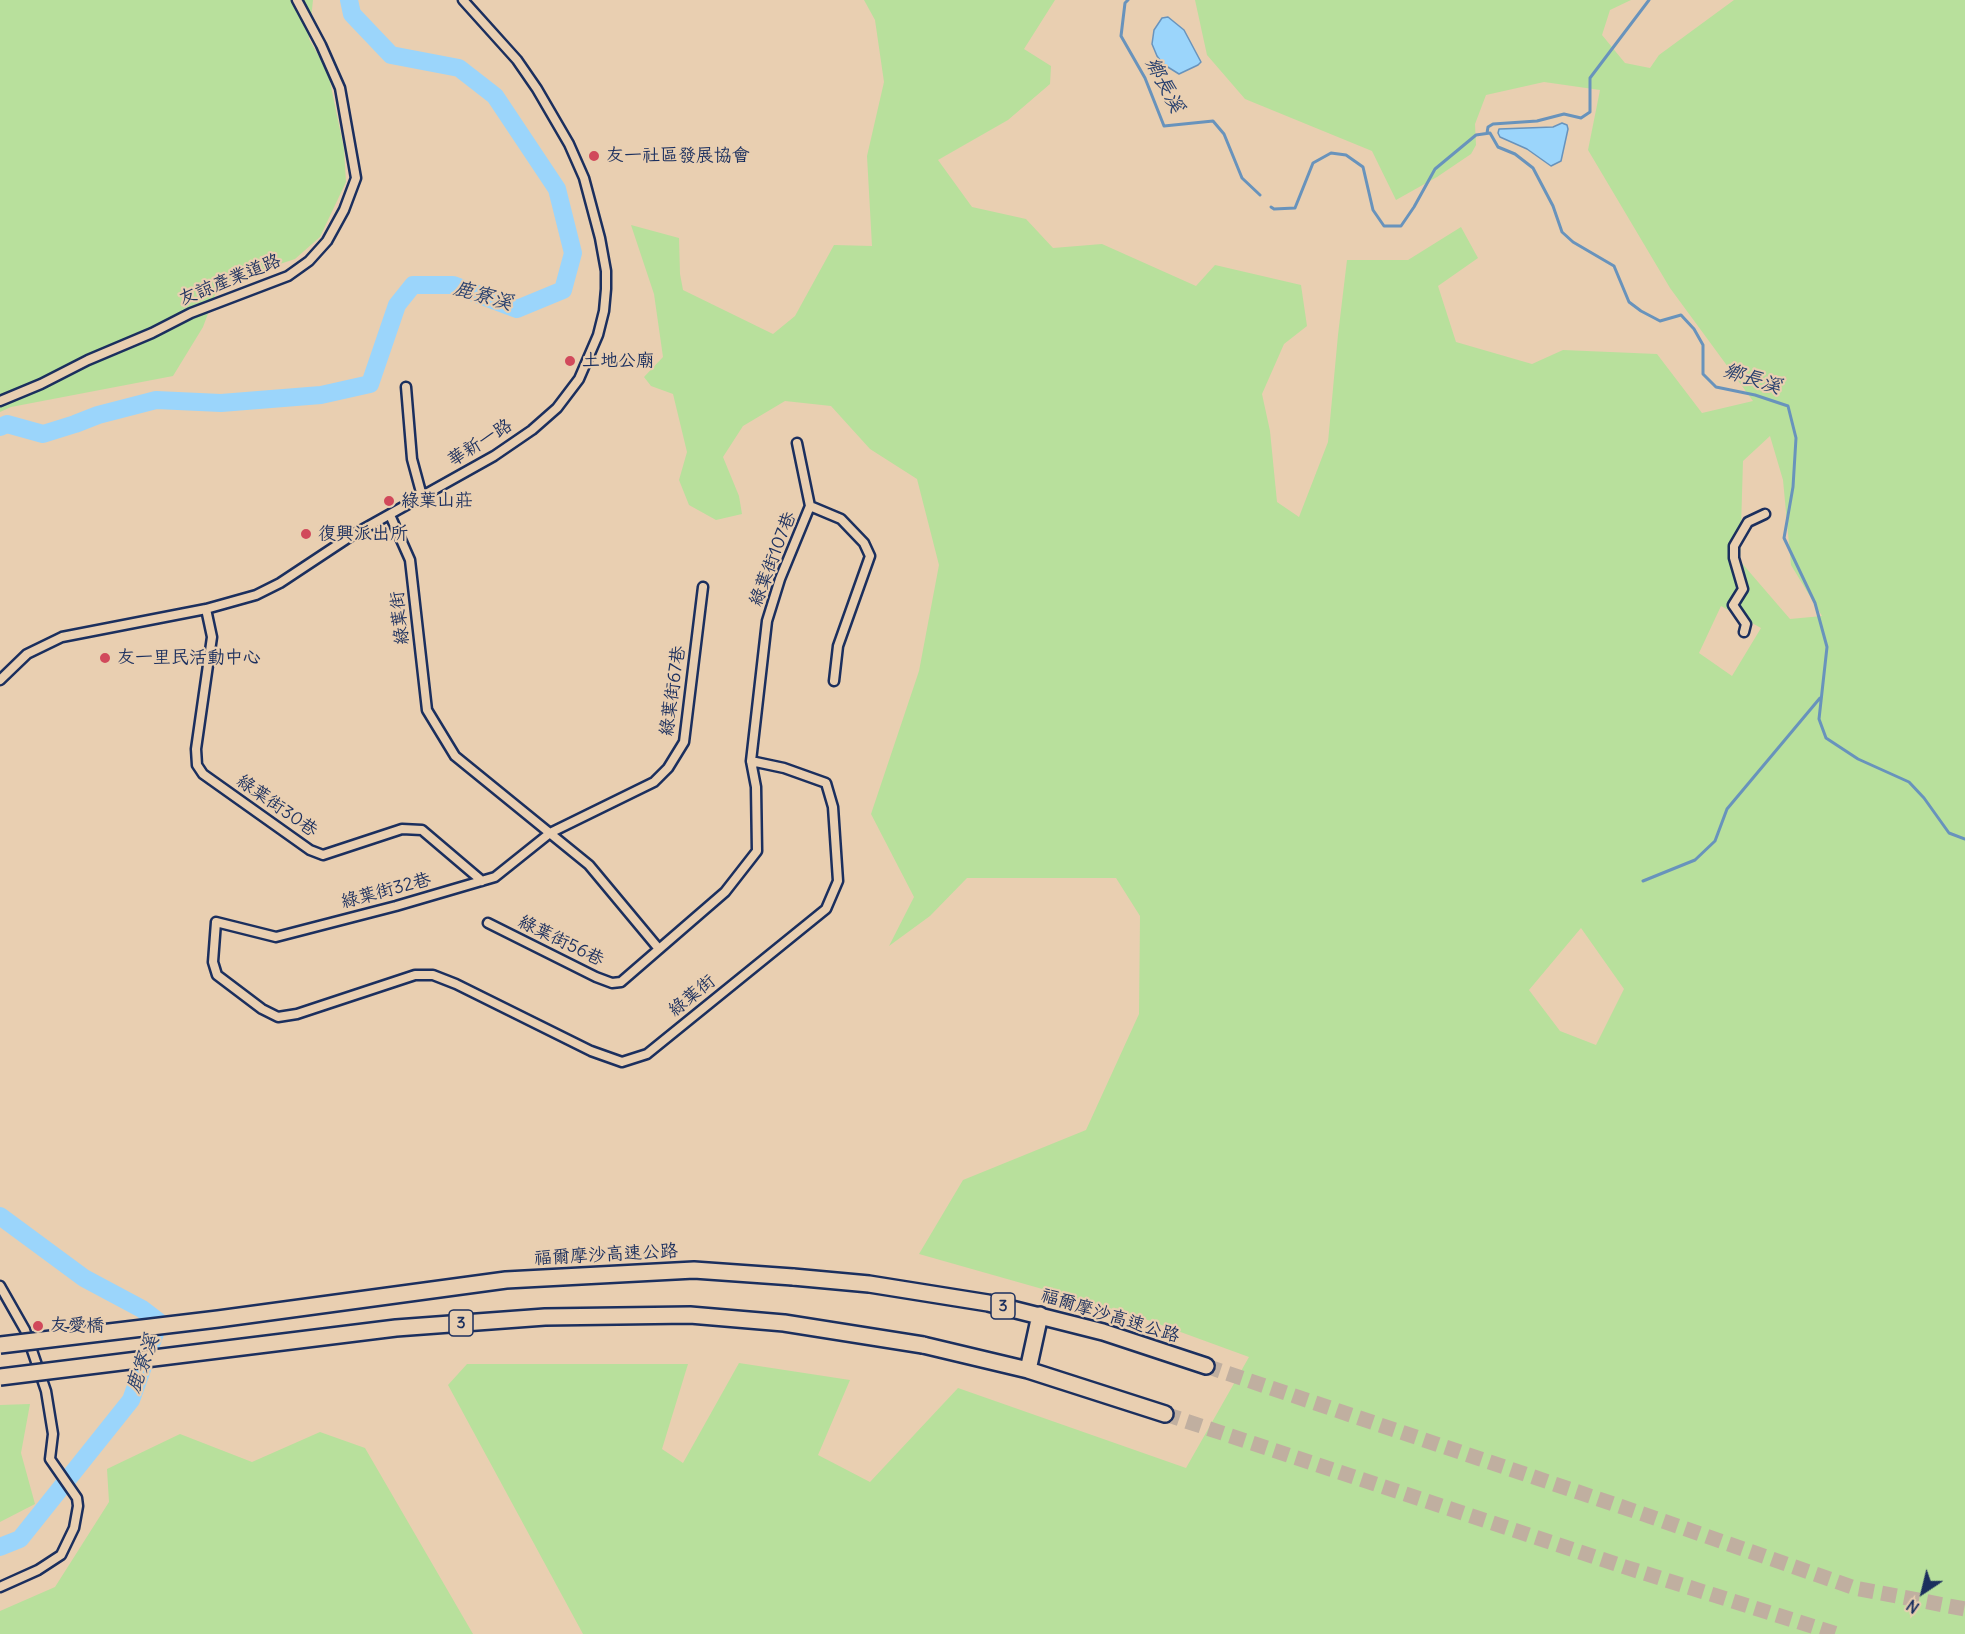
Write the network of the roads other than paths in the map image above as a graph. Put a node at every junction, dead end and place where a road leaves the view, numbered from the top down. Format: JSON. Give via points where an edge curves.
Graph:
{"nodes":[{"id":1,"x":297,"y":0,"type":"edge"},
{"id":2,"x":463,"y":0,"type":"edge"},
{"id":3,"x":406,"y":387,"type":"dead end"},
{"id":4,"x":0,"y":401,"type":"edge"},
{"id":5,"x":797,"y":443,"type":"dead end"},
{"id":6,"x":422,"y":496,"type":"junction"},
{"id":7,"x":810,"y":506,"type":"junction"},
{"id":8,"x":1765,"y":514,"type":"dead end"},
{"id":9,"x":390,"y":515,"type":"junction"},
{"id":10,"x":703,"y":587,"type":"dead end"},
{"id":11,"x":206,"y":609,"type":"junction"},
{"id":12,"x":1744,"y":632,"type":"dead end"},
{"id":13,"x":0,"y":680,"type":"edge"},
{"id":14,"x":834,"y":681,"type":"dead end"},
{"id":15,"x":751,"y":761,"type":"junction"},
{"id":16,"x":550,"y":833,"type":"junction"},
{"id":17,"x":482,"y":881,"type":"junction"},
{"id":18,"x":216,"y":922,"type":"joint"},
{"id":19,"x":488,"y":923,"type":"dead end"},
{"id":20,"x":659,"y":949,"type":"junction"},
{"id":21,"x":0,"y":1286,"type":"edge"},
{"id":22,"x":1040,"y":1315,"type":"junction"},
{"id":23,"x":0,"y":1345,"type":"edge"},
{"id":24,"x":1206,"y":1366,"type":"tunnel mouth"},
{"id":25,"x":1028,"y":1370,"type":"junction"},
{"id":26,"x":0,"y":1377,"type":"edge"},
{"id":27,"x":1165,"y":1414,"type":"tunnel mouth"},
{"id":28,"x":0,"y":1587,"type":"edge"}],
"edges":[{"from":1,"to":4,"type":"street","name":"友諒產業道路","via":[[340,88],[356,178],[327,241],[288,276],[191,313]]},
{"from":2,"to":6,"type":"street","name":"華新一路","via":[[518,60],[569,144],[584,178],[600,237],[606,271],[604,311],[579,379],[557,408],[494,456]]},
{"from":3,"to":6,"type":"street","via":[[412,459]]},
{"from":5,"to":7,"type":"street"},
{"from":6,"to":9,"type":"street","name":"華新一路"},
{"from":7,"to":14,"type":"street","name":"綠葉街107巷","via":[[841,519],[864,543],[870,556],[838,646]]},
{"from":7,"to":15,"type":"street","name":"綠葉街107巷","via":[[767,621]]},
{"from":8,"to":12,"type":"street","via":[[1748,522],[1734,546],[1743,590],[1733,606],[1746,624]]},
{"from":9,"to":11,"type":"street","name":"華新一路","via":[[280,583],[256,595]]},
{"from":9,"to":16,"type":"street","name":"綠葉街","via":[[410,560],[427,710],[455,756]]},
{"from":10,"to":16,"type":"street","name":"綠葉街67巷","via":[[684,742],[668,768],[654,782]]},
{"from":11,"to":13,"type":"street","name":"華新一路","via":[[62,637],[27,654]]},
{"from":11,"to":17,"type":"street","name":"綠葉街30巷","via":[[213,637],[196,749],[197,765],[203,774],[310,850],[323,855],[402,829],[422,830]]},
{"from":15,"to":18,"type":"street","name":"綠葉街","via":[[826,783],[833,807],[838,881],[826,909],[647,1054],[622,1062],[433,975],[415,975],[278,1017],[217,975],[213,962]]},
{"from":15,"to":20,"type":"street","via":[[756,787],[757,851],[725,892]]},
{"from":16,"to":17,"type":"street","name":"綠葉街32巷","via":[[495,877]]},
{"from":16,"to":20,"type":"street","name":"綠葉街","via":[[590,865]]},
{"from":17,"to":18,"type":"street","name":"綠葉街32巷","via":[[276,937]]},
{"from":19,"to":20,"type":"street","name":"綠葉街56巷","via":[[612,983],[621,982]]},
{"from":21,"to":28,"type":"street","via":[[25,1330],[46,1391],[53,1434],[50,1459],[77,1498],[78,1506],[74,1528],[61,1555]]},
{"from":22,"to":23,"type":"highway","name":"福爾摩沙高速公路","number":"3","bridge":true,"via":[[869,1284],[694,1270],[506,1280]]},
{"from":22,"to":24,"type":"highway","name":"福爾摩沙高速公路","number":"3"},
{"from":22,"to":25,"type":"highway"},
{"from":25,"to":26,"type":"highway","number":"3","bridge":true,"via":[[923,1345],[784,1323],[690,1315],[545,1317],[396,1328]]},
{"from":25,"to":27,"type":"highway","number":"3"}]}
